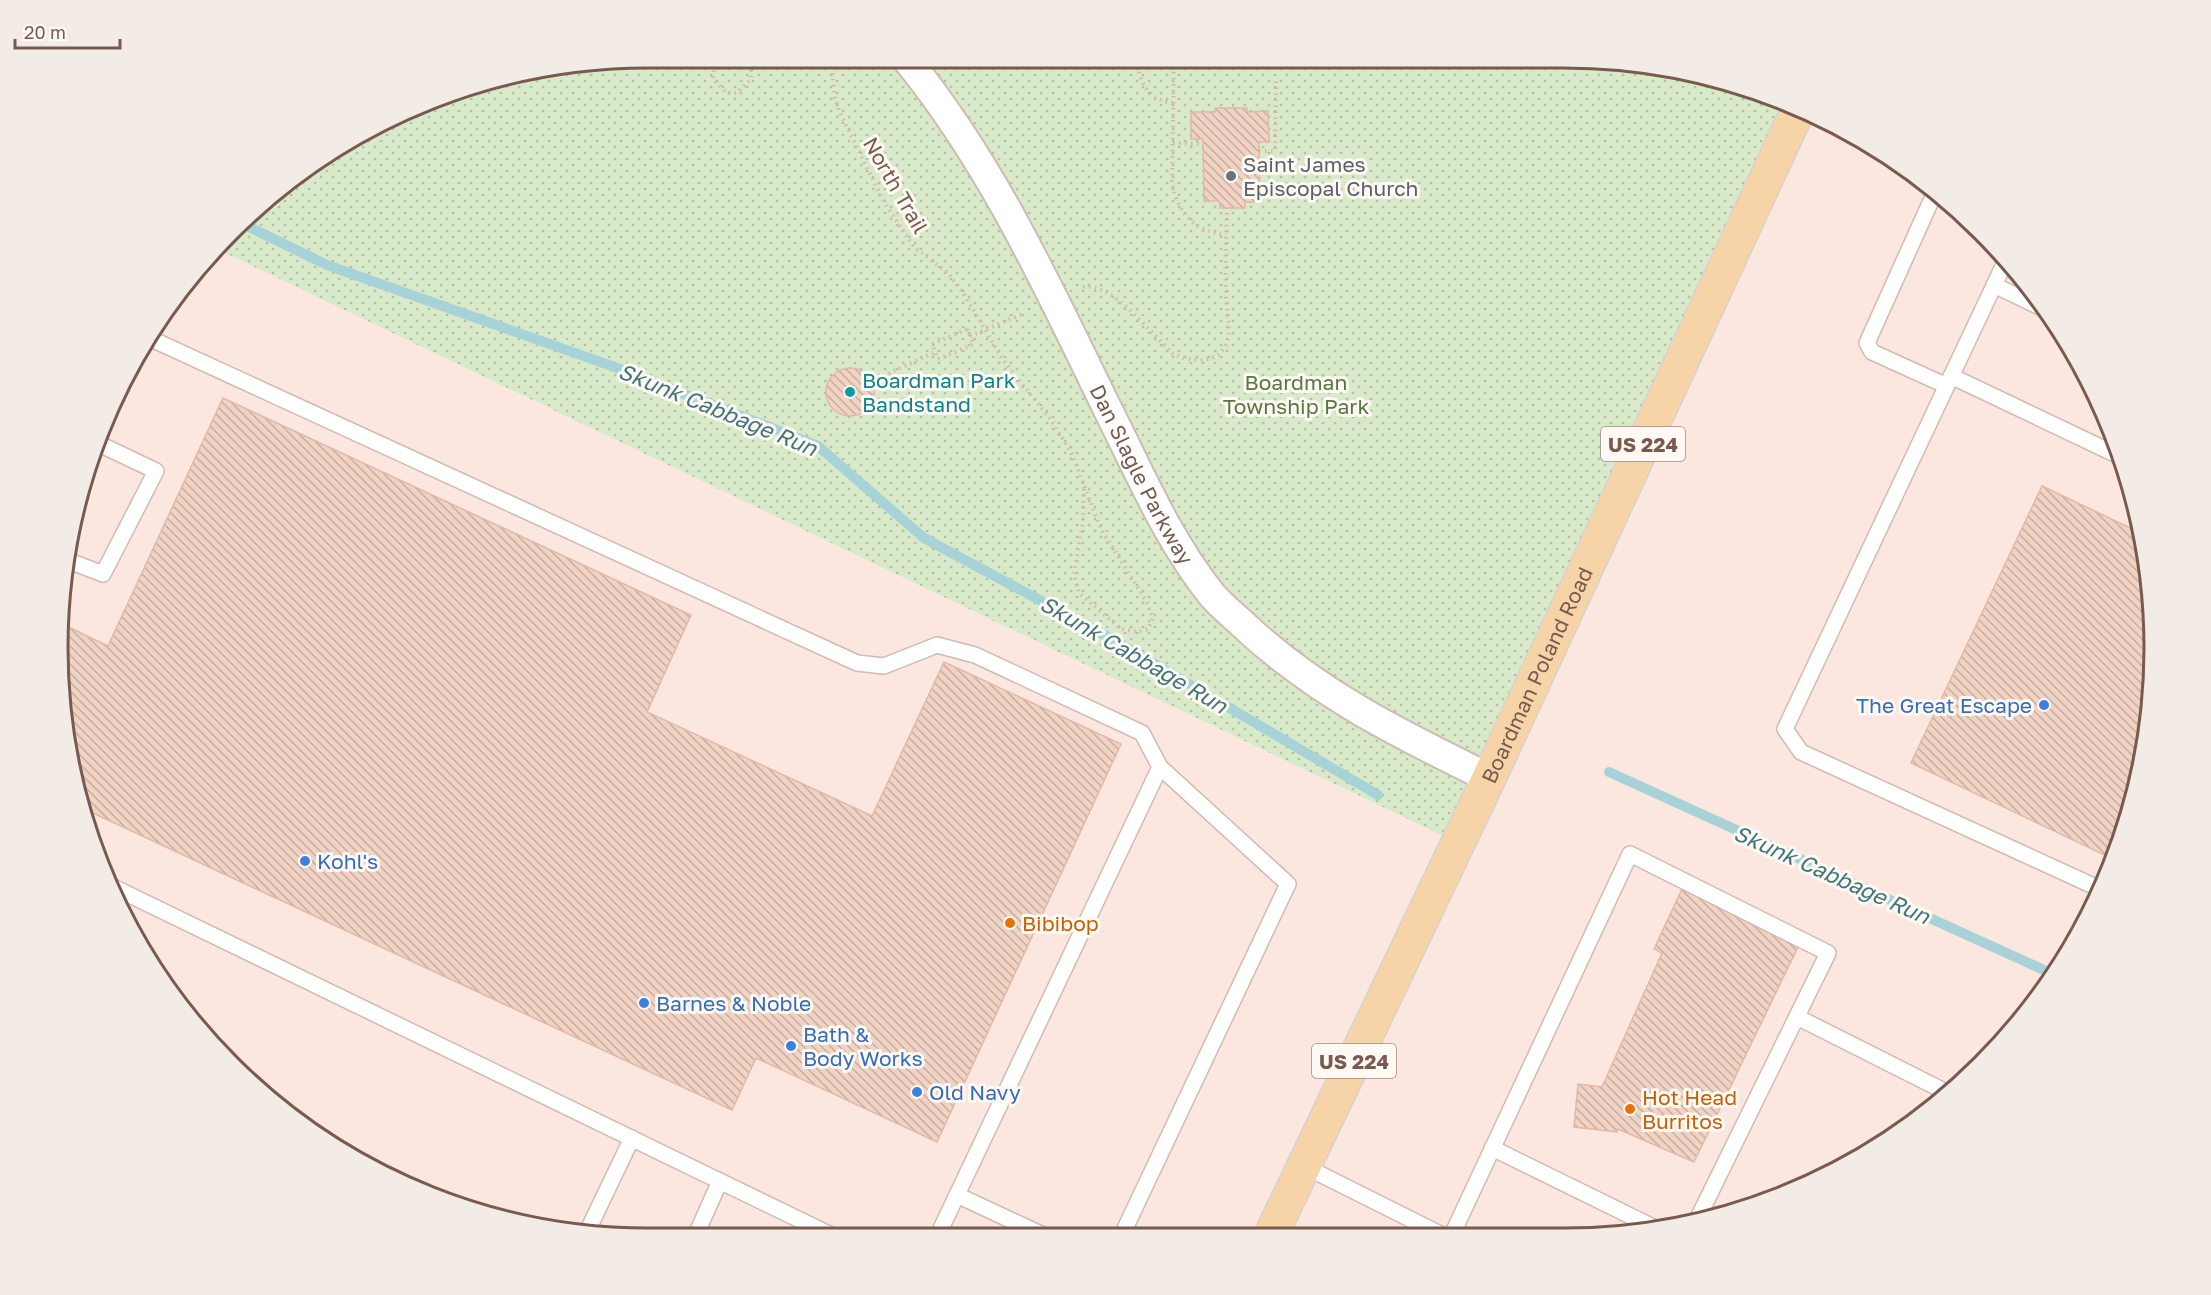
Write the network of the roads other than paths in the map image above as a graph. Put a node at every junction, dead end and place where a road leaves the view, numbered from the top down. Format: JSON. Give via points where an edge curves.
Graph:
{"nodes":[{"id":1,"x":913,"y":68,"type":"edge"},
{"id":2,"x":1795,"y":116,"type":"edge"},
{"id":3,"x":1932,"y":199,"type":"edge"},
{"id":4,"x":2002,"y":268,"type":"edge"},
{"id":5,"x":1994,"y":285,"type":"junction"},
{"id":6,"x":2030,"y":302,"type":"edge"},
{"id":7,"x":155,"y":341,"type":"edge"},
{"id":8,"x":1949,"y":381,"type":"junction"},
{"id":9,"x":104,"y":446,"type":"edge"},
{"id":10,"x":2109,"y":451,"type":"edge"},
{"id":11,"x":74,"y":563,"type":"edge"},
{"id":12,"x":1160,"y":767,"type":"junction"},
{"id":13,"x":1489,"y":778,"type":"junction"},
{"id":14,"x":2092,"y":886,"type":"edge"},
{"id":15,"x":121,"y":891,"type":"edge"},
{"id":16,"x":1797,"y":1017,"type":"junction"},
{"id":17,"x":1940,"y":1089,"type":"edge"},
{"id":18,"x":632,"y":1138,"type":"junction"},
{"id":19,"x":1492,"y":1148,"type":"junction"},
{"id":20,"x":1304,"y":1166,"type":"junction"},
{"id":21,"x":720,"y":1181,"type":"junction"},
{"id":22,"x":957,"y":1195,"type":"junction"},
{"id":23,"x":1702,"y":1211,"type":"edge"},
{"id":24,"x":1643,"y":1222,"type":"edge"},
{"id":25,"x":591,"y":1224,"type":"edge"},
{"id":26,"x":698,"y":1228,"type":"edge"},
{"id":27,"x":817,"y":1228,"type":"edge"},
{"id":28,"x":941,"y":1228,"type":"edge"},
{"id":29,"x":1028,"y":1228,"type":"edge"},
{"id":30,"x":1125,"y":1228,"type":"edge"},
{"id":31,"x":1274,"y":1228,"type":"edge"},
{"id":32,"x":1428,"y":1228,"type":"edge"},
{"id":33,"x":1455,"y":1228,"type":"edge"}],
"edges":[{"from":1,"to":13,"type":"street","name":"Dan Slagle Parkway","via":[[966,138],[1018,225],[1153,501],[1186,560],[1213,597],[1267,646],[1360,713]]},
{"from":2,"to":13,"type":"main road","name":"Boardman Poland Road","number":"US 224"},
{"from":3,"to":8,"type":"lane","via":[[1868,343],[1872,351]]},
{"from":4,"to":5,"type":"lane"},
{"from":5,"to":6,"type":"lane"},
{"from":5,"to":8,"type":"lane"},
{"from":7,"to":12,"type":"lane","via":[[856,663],[884,666],[937,645],[975,655],[1142,733]]},
{"from":8,"to":10,"type":"lane"},
{"from":8,"to":14,"type":"lane","via":[[1785,729],[1801,752]]},
{"from":9,"to":11,"type":"lane","via":[[156,471],[103,574]]},
{"from":12,"to":22,"type":"lane"},
{"from":12,"to":30,"type":"lane","via":[[1288,884]]},
{"from":13,"to":20,"type":"main road","name":"Boardman Poland Road","number":"US 224"},
{"from":15,"to":18,"type":"lane"},
{"from":16,"to":17,"type":"lane"},
{"from":16,"to":19,"type":"lane","via":[[1828,953],[1630,854]]},
{"from":16,"to":23,"type":"lane"},
{"from":18,"to":21,"type":"lane"},
{"from":18,"to":25,"type":"lane"},
{"from":19,"to":24,"type":"lane"},
{"from":19,"to":33,"type":"lane"},
{"from":20,"to":31,"type":"main road","name":"Boardman Poland Road","number":"US 224"},
{"from":20,"to":32,"type":"lane"},
{"from":21,"to":26,"type":"lane"},
{"from":21,"to":27,"type":"lane"},
{"from":22,"to":28,"type":"lane"},
{"from":22,"to":29,"type":"lane"}]}
